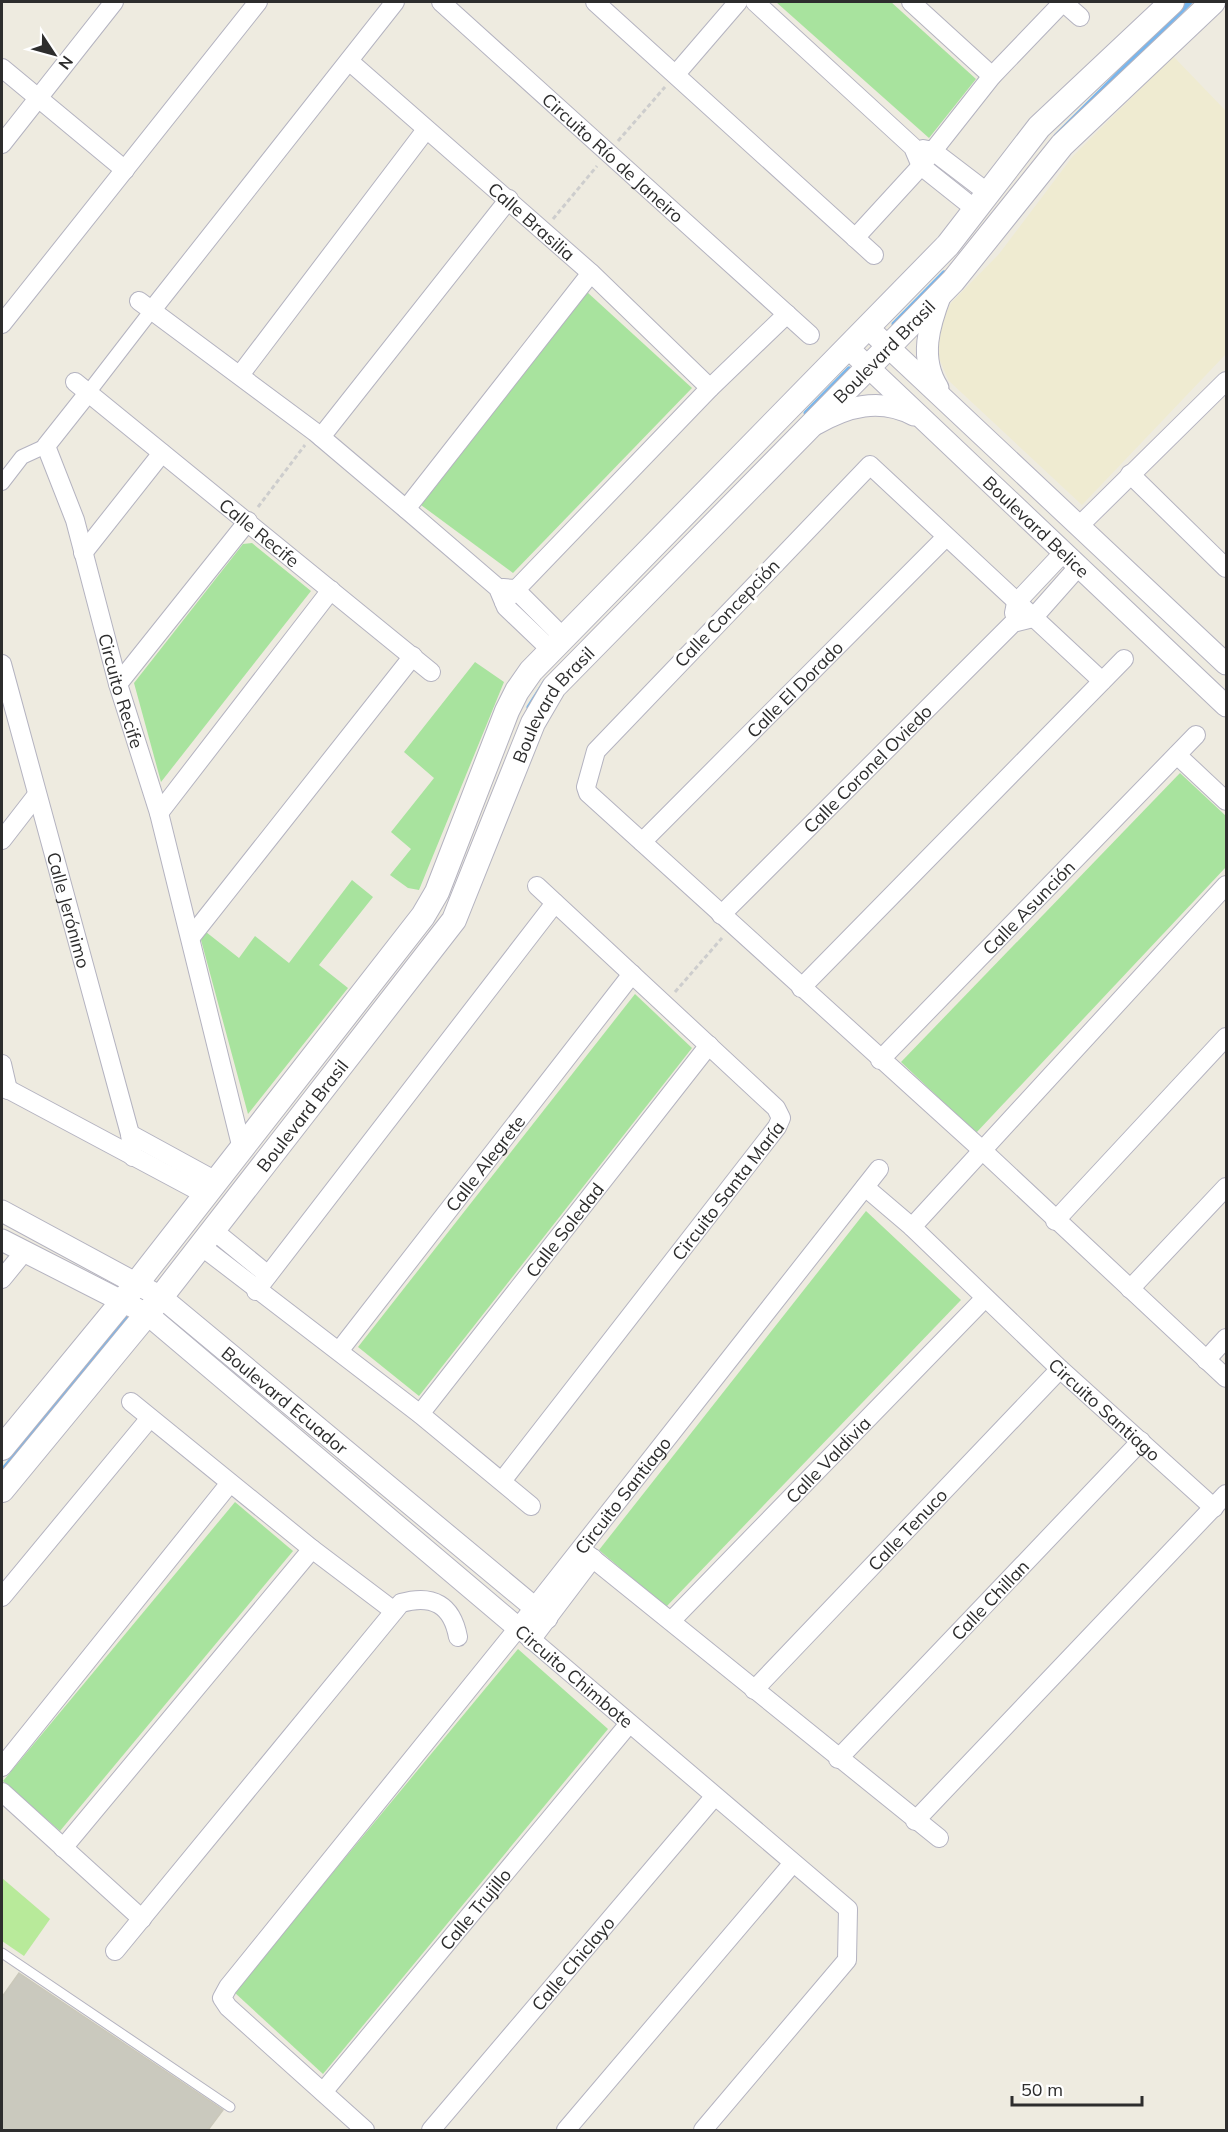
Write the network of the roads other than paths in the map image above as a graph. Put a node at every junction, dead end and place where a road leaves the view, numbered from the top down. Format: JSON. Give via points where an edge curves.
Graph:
{"nodes":[{"id":1,"x":114,"y":2,"type":"edge"},
{"id":2,"x":258,"y":2,"type":"edge"},
{"id":3,"x":395,"y":2,"type":"edge"},
{"id":4,"x":441,"y":2,"type":"edge"},
{"id":5,"x":595,"y":2,"type":"edge"},
{"id":6,"x":738,"y":2,"type":"edge"},
{"id":7,"x":755,"y":2,"type":"edge"},
{"id":8,"x":911,"y":2,"type":"edge"},
{"id":9,"x":1063,"y":2,"type":"edge"},
{"id":10,"x":1172,"y":2,"type":"edge"},
{"id":11,"x":1213,"y":2,"type":"edge"},
{"id":12,"x":1080,"y":18,"type":"dead end"},
{"id":13,"x":349,"y":61,"type":"junction"},
{"id":14,"x":2,"y":68,"type":"edge"},
{"id":15,"x":676,"y":74,"type":"junction"},
{"id":16,"x":993,"y":76,"type":"junction"},
{"id":17,"x":38,"y":98,"type":"junction"},
{"id":18,"x":425,"y":130,"type":"junction"},
{"id":19,"x":2,"y":144,"type":"edge"},
{"id":20,"x":913,"y":147,"type":"junction"},
{"id":21,"x":933,"y":151,"type":"junction"},
{"id":22,"x":921,"y":166,"type":"junction"},
{"id":23,"x":125,"y":170,"type":"junction"},
{"id":24,"x":509,"y":199,"type":"junction"},
{"id":25,"x":982,"y":201,"type":"junction"},
{"id":26,"x":855,"y":238,"type":"junction"},
{"id":27,"x":874,"y":255,"type":"dead end"},
{"id":28,"x":591,"y":273,"type":"junction"},
{"id":29,"x":941,"y":294,"type":"junction"},
{"id":30,"x":146,"y":306,"type":"junction"},
{"id":31,"x":787,"y":314,"type":"junction"},
{"id":32,"x":2,"y":324,"type":"edge"},
{"id":33,"x":867,"y":327,"type":"junction"},
{"id":34,"x":810,"y":335,"type":"dead end"},
{"id":35,"x":847,"y":347,"type":"junction"},
{"id":36,"x":889,"y":347,"type":"junction"},
{"id":37,"x":868,"y":368,"type":"junction"},
{"id":38,"x":240,"y":375,"type":"junction"},
{"id":39,"x":1227,"y":381,"type":"edge"},
{"id":40,"x":81,"y":388,"type":"junction"},
{"id":41,"x":710,"y":388,"type":"junction"},
{"id":42,"x":944,"y":399,"type":"junction"},
{"id":43,"x":927,"y":423,"type":"junction"},
{"id":44,"x":808,"y":429,"type":"junction"},
{"id":45,"x":318,"y":434,"type":"junction"},
{"id":46,"x":46,"y":446,"type":"junction"},
{"id":47,"x":162,"y":453,"type":"junction"},
{"id":48,"x":1130,"y":474,"type":"junction"},
{"id":49,"x":2,"y":483,"type":"edge"},
{"id":50,"x":406,"y":509,"type":"junction"},
{"id":51,"x":248,"y":521,"type":"junction"},
{"id":52,"x":1080,"y":525,"type":"junction"},
{"id":53,"x":946,"y":537,"type":"junction"},
{"id":54,"x":1220,"y":548,"type":"edge"},
{"id":55,"x":84,"y":553,"type":"junction"},
{"id":56,"x":1071,"y":559,"type":"junction"},
{"id":57,"x":1227,"y":568,"type":"edge"},
{"id":58,"x":332,"y":590,"type":"junction"},
{"id":59,"x":506,"y":593,"type":"junction"},
{"id":60,"x":1016,"y":603,"type":"junction"},
{"id":61,"x":1033,"y":618,"type":"junction"},
{"id":62,"x":1013,"y":623,"type":"junction"},
{"id":63,"x":556,"y":643,"type":"junction"},
{"id":64,"x":413,"y":656,"type":"junction"},
{"id":65,"x":1124,"y":659,"type":"dead end"},
{"id":66,"x":1227,"y":664,"type":"edge"},
{"id":67,"x":431,"y":672,"type":"dead end"},
{"id":68,"x":3,"y":675,"type":"edge"},
{"id":69,"x":1102,"y":681,"type":"junction"},
{"id":70,"x":118,"y":684,"type":"junction"},
{"id":71,"x":1227,"y":706,"type":"edge"},
{"id":72,"x":1196,"y":735,"type":"dead end"},
{"id":73,"x":1177,"y":755,"type":"junction"},
{"id":74,"x":36,"y":796,"type":"junction"},
{"id":75,"x":1226,"y":799,"type":"edge"},
{"id":76,"x":159,"y":813,"type":"junction"},
{"id":77,"x":2,"y":840,"type":"edge"},
{"id":78,"x":642,"y":842,"type":"junction"},
{"id":79,"x":1227,"y":885,"type":"edge"},
{"id":80,"x":537,"y":886,"type":"dead end"},
{"id":81,"x":555,"y":903,"type":"junction"},
{"id":82,"x":727,"y":920,"type":"junction"},
{"id":83,"x":191,"y":937,"type":"junction"},
{"id":84,"x":632,"y":974,"type":"junction"},
{"id":85,"x":801,"y":988,"type":"junction"},
{"id":86,"x":1227,"y":1037,"type":"edge"},
{"id":87,"x":710,"y":1045,"type":"junction"},
{"id":88,"x":880,"y":1060,"type":"junction"},
{"id":89,"x":2,"y":1064,"type":"edge"},
{"id":90,"x":5,"y":1088,"type":"edge"},
{"id":91,"x":130,"y":1134,"type":"junction"},
{"id":92,"x":242,"y":1149,"type":"junction"},
{"id":93,"x":982,"y":1150,"type":"junction"},
{"id":94,"x":133,"y":1157,"type":"junction"},
{"id":95,"x":879,"y":1169,"type":"dead end"},
{"id":96,"x":1227,"y":1187,"type":"edge"},
{"id":97,"x":211,"y":1188,"type":"junction"},
{"id":98,"x":865,"y":1188,"type":"junction"},
{"id":99,"x":2,"y":1212,"type":"edge"},
{"id":100,"x":1055,"y":1221,"type":"junction"},
{"id":101,"x":912,"y":1227,"type":"junction"},
{"id":102,"x":207,"y":1238,"type":"junction"},
{"id":103,"x":2,"y":1240,"type":"edge"},
{"id":104,"x":24,"y":1252,"type":"junction"},
{"id":105,"x":268,"y":1275,"type":"junction"},
{"id":106,"x":2,"y":1278,"type":"edge"},
{"id":107,"x":1130,"y":1289,"type":"junction"},
{"id":108,"x":256,"y":1291,"type":"junction"},
{"id":109,"x":130,"y":1293,"type":"junction"},
{"id":110,"x":984,"y":1299,"type":"junction"},
{"id":111,"x":154,"y":1305,"type":"junction"},
{"id":112,"x":1227,"y":1338,"type":"edge"},
{"id":113,"x":339,"y":1351,"type":"junction"},
{"id":114,"x":1206,"y":1360,"type":"junction"},
{"id":115,"x":1060,"y":1369,"type":"junction"},
{"id":116,"x":1227,"y":1378,"type":"edge"},
{"id":117,"x":131,"y":1402,"type":"dead end"},
{"id":118,"x":420,"y":1414,"type":"junction"},
{"id":119,"x":150,"y":1418,"type":"junction"},
{"id":120,"x":1142,"y":1441,"type":"junction"},
{"id":121,"x":2,"y":1448,"type":"edge"},
{"id":122,"x":502,"y":1481,"type":"junction"},
{"id":123,"x":230,"y":1483,"type":"junction"},
{"id":124,"x":2,"y":1490,"type":"edge"},
{"id":125,"x":1220,"y":1501,"type":"edge"},
{"id":126,"x":531,"y":1506,"type":"dead end"},
{"id":127,"x":312,"y":1549,"type":"junction"},
{"id":128,"x":587,"y":1554,"type":"junction"},
{"id":129,"x":2,"y":1598,"type":"edge"},
{"id":130,"x":394,"y":1611,"type":"junction"},
{"id":131,"x":541,"y":1613,"type":"junction"},
{"id":132,"x":671,"y":1621,"type":"junction"},
{"id":133,"x":524,"y":1634,"type":"junction"},
{"id":134,"x":458,"y":1637,"type":"dead end"},
{"id":135,"x":754,"y":1690,"type":"junction"},
{"id":136,"x":628,"y":1725,"type":"junction"},
{"id":137,"x":838,"y":1759,"type":"junction"},
{"id":138,"x":2,"y":1767,"type":"edge"},
{"id":139,"x":2,"y":1792,"type":"edge"},
{"id":140,"x":714,"y":1797,"type":"junction"},
{"id":141,"x":915,"y":1821,"type":"junction"},
{"id":142,"x":939,"y":1838,"type":"dead end"},
{"id":143,"x":63,"y":1848,"type":"junction"},
{"id":144,"x":793,"y":1863,"type":"junction"},
{"id":145,"x":142,"y":1919,"type":"junction"},
{"id":146,"x":115,"y":1951,"type":"dead end"},
{"id":147,"x":3,"y":1956,"type":"edge"},
{"id":148,"x":323,"y":2092,"type":"junction"},
{"id":149,"x":230,"y":2107,"type":"dead end"},
{"id":150,"x":365,"y":2130,"type":"edge"},
{"id":151,"x":431,"y":2130,"type":"edge"},
{"id":152,"x":566,"y":2130,"type":"edge"},
{"id":153,"x":703,"y":2130,"type":"edge"}],
"edges":[{"from":1,"to":17,"type":"street"},
{"from":2,"to":23,"type":"street"},
{"from":3,"to":13,"type":"street"},
{"from":4,"to":31,"type":"street","name":"Circuito Río de Janeiro"},
{"from":5,"to":15,"type":"street"},
{"from":6,"to":15,"type":"street"},
{"from":7,"to":20,"type":"street"},
{"from":8,"to":16,"type":"street"},
{"from":9,"to":12,"type":"street"},
{"from":9,"to":16,"type":"street"},
{"from":10,"to":25,"type":"main road","name":"Boulevard Brasil","via":[[1040,127]]},
{"from":11,"to":29,"type":"main road","name":"Boulevard Brasil","via":[[1062,145],[976,256]]},
{"from":13,"to":18,"type":"street","name":"Calle Brasilia"},
{"from":13,"to":30,"type":"street"},
{"from":14,"to":17,"type":"street"},
{"from":15,"to":26,"type":"street"},
{"from":16,"to":21,"type":"street"},
{"from":17,"to":19,"type":"street"},
{"from":17,"to":23,"type":"street"},
{"from":18,"to":24,"type":"street","name":"Calle Brasilia"},
{"from":18,"to":38,"type":"street"},
{"from":20,"to":21,"type":"street"},
{"from":20,"to":22,"type":"street"},
{"from":21,"to":22,"type":"street"},
{"from":21,"to":25,"type":"street"},
{"from":22,"to":25,"type":"street"},
{"from":22,"to":26,"type":"street"},
{"from":23,"to":32,"type":"street"},
{"from":24,"to":28,"type":"street","name":"Calle Brasilia"},
{"from":24,"to":45,"type":"street"},
{"from":25,"to":33,"type":"main road","name":"Boulevard Brasil","via":[[948,245]]},
{"from":26,"to":27,"type":"street"},
{"from":28,"to":41,"type":"street","name":"Calle Brasilia"},
{"from":28,"to":50,"type":"street"},
{"from":29,"to":36,"type":"main road","name":"Boulevard Brasil"},
{"from":29,"to":42,"type":"street","via":[[927,345],[928,364]]},
{"from":30,"to":38,"type":"street"},
{"from":30,"to":40,"type":"street"},
{"from":31,"to":34,"type":"street","name":"Circuito Río de Janeiro"},
{"from":31,"to":41,"type":"street"},
{"from":33,"to":35,"type":"main road","name":"Boulevard Brasil"},
{"from":33,"to":36,"type":"street","name":"Boulevard Belice"},
{"from":35,"to":37,"type":"street","name":"Boulevard Belice"},
{"from":35,"to":63,"type":"main road","name":"Boulevard Brasil"},
{"from":36,"to":37,"type":"main road","name":"Boulevard Brasil"},
{"from":36,"to":42,"type":"street","name":"Boulevard Belice"},
{"from":37,"to":43,"type":"street","name":"Boulevard Belice"},
{"from":37,"to":44,"type":"main road","name":"Boulevard Brasil"},
{"from":38,"to":45,"type":"street"},
{"from":39,"to":48,"type":"street"},
{"from":40,"to":46,"type":"street"},
{"from":40,"to":47,"type":"street","name":"Calle Recife"},
{"from":41,"to":59,"type":"street"},
{"from":42,"to":52,"type":"street","name":"Boulevard Belice"},
{"from":43,"to":44,"type":"street","via":[[890,406],[871,404],[830,416]]},
{"from":43,"to":56,"type":"street","name":"Boulevard Belice"},
{"from":44,"to":102,"type":"main road","name":"Boulevard Brasil","via":[[554,687],[533,723],[454,920]]},
{"from":45,"to":50,"type":"street"},
{"from":46,"to":49,"type":"street","via":[[22,457]]},
{"from":46,"to":55,"type":"street","name":"Circuito Recife"},
{"from":47,"to":51,"type":"street","name":"Calle Recife"},
{"from":47,"to":55,"type":"street"},
{"from":48,"to":52,"type":"street"},
{"from":48,"to":54,"type":"street"},
{"from":50,"to":59,"type":"street"},
{"from":51,"to":58,"type":"street","name":"Calle Recife"},
{"from":51,"to":70,"type":"street"},
{"from":52,"to":66,"type":"street","name":"Boulevard Belice"},
{"from":53,"to":60,"type":"street","name":"Calle Concepción"},
{"from":53,"to":78,"type":"street","name":"Calle El Dorado"},
{"from":53,"to":78,"type":"street","name":"Calle Concepción","via":[[870,465],[596,751],[586,787],[588,793]]},
{"from":54,"to":57,"type":"street"},
{"from":55,"to":70,"type":"street","name":"Circuito Recife"},
{"from":56,"to":60,"type":"street"},
{"from":56,"to":61,"type":"street"},
{"from":56,"to":71,"type":"street","name":"Boulevard Belice"},
{"from":58,"to":64,"type":"street","name":"Calle Recife"},
{"from":58,"to":76,"type":"street"},
{"from":59,"to":63,"type":"street"},
{"from":60,"to":61,"type":"street","name":"Calle Concepción"},
{"from":60,"to":62,"type":"street"},
{"from":61,"to":62,"type":"street"},
{"from":61,"to":69,"type":"street","name":"Calle Concepción"},
{"from":62,"to":82,"type":"street","name":"Calle Coronel Oviedo"},
{"from":63,"to":92,"type":"main road","name":"Boulevard Brasil","via":[[516,691],[432,903]]},
{"from":64,"to":67,"type":"street","name":"Calle Recife"},
{"from":64,"to":83,"type":"street"},
{"from":65,"to":69,"type":"street"},
{"from":68,"to":74,"type":"street","name":"Calle Jerónimo"},
{"from":69,"to":85,"type":"street"},
{"from":70,"to":76,"type":"street","name":"Circuito Recife"},
{"from":72,"to":73,"type":"street","name":"Calle Asunción"},
{"from":73,"to":75,"type":"street"},
{"from":73,"to":88,"type":"street","name":"Calle Asunción"},
{"from":74,"to":77,"type":"street"},
{"from":74,"to":91,"type":"street","name":"Calle Jerónimo"},
{"from":76,"to":83,"type":"street","name":"Circuito Recife"},
{"from":78,"to":82,"type":"street","name":"Calle Concepción"},
{"from":79,"to":93,"type":"street"},
{"from":80,"to":81,"type":"street","name":"Circuito Santa María"},
{"from":81,"to":84,"type":"street","name":"Circuito Santa María"},
{"from":81,"to":105,"type":"street"},
{"from":82,"to":85,"type":"street","name":"Calle Concepción"},
{"from":83,"to":92,"type":"street","name":"Circuito Recife"},
{"from":84,"to":87,"type":"street","name":"Circuito Santa María"},
{"from":84,"to":113,"type":"street","name":"Calle Alegrete"},
{"from":85,"to":88,"type":"street","name":"Calle Concepción"},
{"from":86,"to":100,"type":"street"},
{"from":87,"to":118,"type":"street","name":"Calle Soledad"},
{"from":87,"to":122,"type":"street","name":"Circuito Santa María","via":[[776,1108],[781,1118],[777,1127]]},
{"from":88,"to":93,"type":"street","name":"Calle Concepción"},
{"from":89,"to":90,"type":"street"},
{"from":90,"to":94,"type":"street"},
{"from":91,"to":94,"type":"street","name":"Calle Jerónimo"},
{"from":91,"to":97,"type":"street"},
{"from":92,"to":97,"type":"main road","name":"Boulevard Brasil"},
{"from":93,"to":100,"type":"street","name":"Calle Concepción"},
{"from":93,"to":101,"type":"street"},
{"from":94,"to":97,"type":"street"},
{"from":95,"to":98,"type":"street","name":"Circuito Santiago"},
{"from":96,"to":107,"type":"street"},
{"from":97,"to":109,"type":"main road","name":"Boulevard Brasil"},
{"from":98,"to":101,"type":"street","name":"Circuito Santiago"},
{"from":98,"to":128,"type":"street","name":"Circuito Santiago"},
{"from":99,"to":109,"type":"street","name":"Boulevard Ecuador"},
{"from":100,"to":107,"type":"street","name":"Calle Concepción"},
{"from":101,"to":110,"type":"street","name":"Circuito Santiago"},
{"from":102,"to":105,"type":"street"},
{"from":102,"to":108,"type":"street"},
{"from":102,"to":111,"type":"main road","name":"Boulevard Brasil"},
{"from":103,"to":104,"type":"street","name":"Boulevard Ecuador"},
{"from":104,"to":106,"type":"street"},
{"from":104,"to":109,"type":"street","name":"Boulevard Ecuador"},
{"from":105,"to":108,"type":"street"},
{"from":107,"to":114,"type":"street","name":"Calle Concepción"},
{"from":108,"to":113,"type":"street"},
{"from":109,"to":111,"type":"street","name":"Boulevard Ecuador"},
{"from":109,"to":121,"type":"main road","name":"Boulevard Brasil"},
{"from":110,"to":115,"type":"street","name":"Circuito Santiago"},
{"from":110,"to":132,"type":"street","name":"Calle Valdivia"},
{"from":111,"to":124,"type":"main road","name":"Boulevard Brasil"},
{"from":111,"to":131,"type":"street","name":"Boulevard Ecuador"},
{"from":111,"to":133,"type":"street","name":"Boulevard Ecuador"},
{"from":112,"to":114,"type":"street"},
{"from":113,"to":118,"type":"street"},
{"from":114,"to":116,"type":"street","name":"Calle Concepción"},
{"from":115,"to":120,"type":"street","name":"Circuito Santiago"},
{"from":115,"to":135,"type":"street","name":"Calle Tenuco"},
{"from":117,"to":119,"type":"street"},
{"from":118,"to":122,"type":"street"},
{"from":119,"to":123,"type":"street"},
{"from":119,"to":129,"type":"street"},
{"from":120,"to":125,"type":"street","name":"Circuito Santiago"},
{"from":120,"to":137,"type":"street","name":"Calle Chillan"},
{"from":122,"to":126,"type":"street"},
{"from":123,"to":127,"type":"street"},
{"from":123,"to":138,"type":"street"},
{"from":125,"to":141,"type":"street","name":"Circuito Santiago"},
{"from":127,"to":130,"type":"street"},
{"from":127,"to":143,"type":"street"},
{"from":128,"to":131,"type":"street"},
{"from":128,"to":132,"type":"street","name":"Circuito Santiago"},
{"from":130,"to":134,"type":"street","via":[[401,1603],[414,1599],[443,1606],[453,1615]]},
{"from":130,"to":145,"type":"street"},
{"from":131,"to":133,"type":"street"},
{"from":132,"to":135,"type":"street","name":"Circuito Santiago"},
{"from":133,"to":136,"type":"street","name":"Circuito Chimbote"},
{"from":133,"to":148,"type":"street","name":"Circuito Chimbote","via":[[222,1998]]},
{"from":135,"to":137,"type":"street","name":"Circuito Santiago"},
{"from":136,"to":140,"type":"street","name":"Circuito Chimbote"},
{"from":136,"to":148,"type":"street","name":"Calle Trujillo"},
{"from":137,"to":141,"type":"street","name":"Circuito Santiago"},
{"from":139,"to":143,"type":"street"},
{"from":140,"to":144,"type":"street","name":"Circuito Chimbote"},
{"from":140,"to":151,"type":"street","name":"Calle Chiclayo"},
{"from":141,"to":142,"type":"street","name":"Circuito Santiago"},
{"from":143,"to":145,"type":"street"},
{"from":144,"to":152,"type":"street"},
{"from":144,"to":153,"type":"street","name":"Circuito Chimbote","via":[[848,1909],[847,1960]]},
{"from":145,"to":146,"type":"street"},
{"from":147,"to":149,"type":"lane"},
{"from":148,"to":150,"type":"street","name":"Circuito Chimbote"}]}
